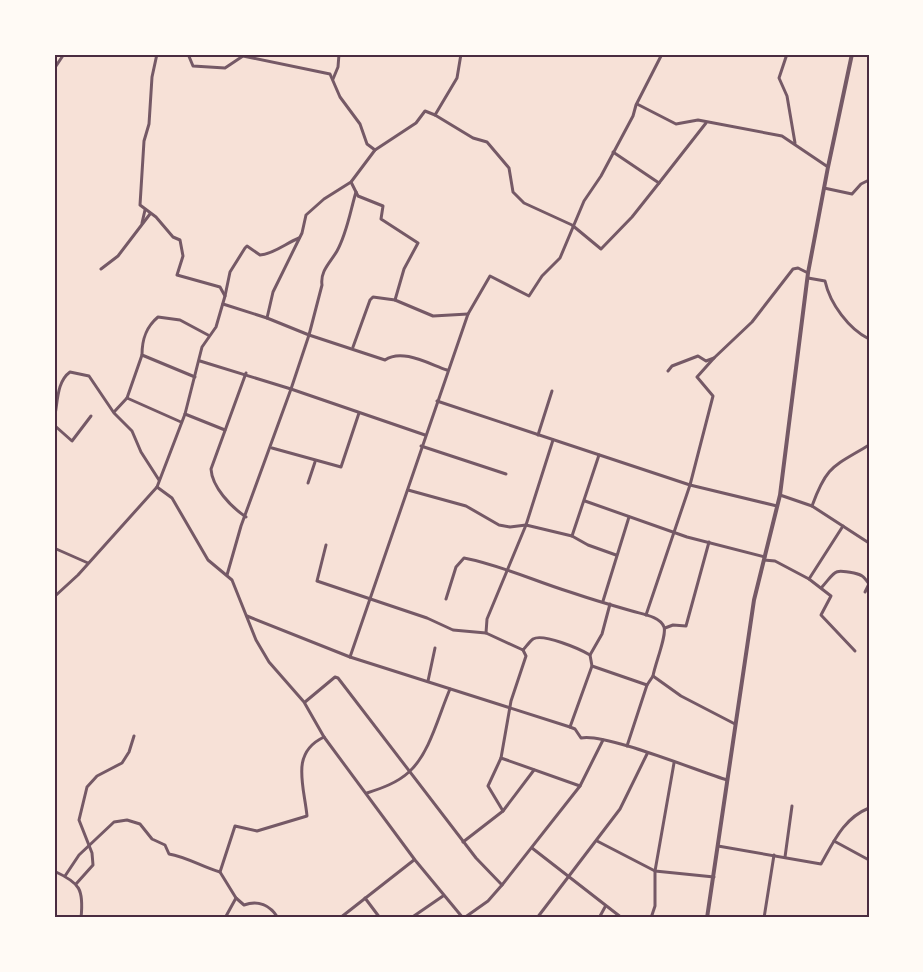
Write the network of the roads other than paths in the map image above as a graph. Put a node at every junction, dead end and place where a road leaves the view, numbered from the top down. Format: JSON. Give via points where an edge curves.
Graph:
{"nodes":[{"id":1,"x":64,"y":54,"type":"edge"},
{"id":2,"x":157,"y":54,"type":"edge"},
{"id":3,"x":188,"y":54,"type":"edge"},
{"id":4,"x":339,"y":54,"type":"edge"},
{"id":5,"x":461,"y":54,"type":"edge"},
{"id":6,"x":662,"y":54,"type":"edge"},
{"id":7,"x":787,"y":54,"type":"edge"},
{"id":8,"x":852,"y":54,"type":"edge"},
{"id":9,"x":242,"y":55,"type":"edge"},
{"id":10,"x":54,"y":69,"type":"edge"},
{"id":11,"x":333,"y":79,"type":"junction"},
{"id":12,"x":637,"y":104,"type":"junction"},
{"id":13,"x":435,"y":115,"type":"junction"},
{"id":14,"x":706,"y":123,"type":"junction"},
{"id":15,"x":795,"y":143,"type":"junction"},
{"id":16,"x":375,"y":150,"type":"junction"},
{"id":17,"x":613,"y":152,"type":"junction"},
{"id":18,"x":828,"y":167,"type":"junction"},
{"id":19,"x":869,"y":180,"type":"edge"},
{"id":20,"x":351,"y":182,"type":"junction"},
{"id":21,"x":659,"y":183,"type":"junction"},
{"id":22,"x":824,"y":188,"type":"junction"},
{"id":23,"x":356,"y":192,"type":"junction"},
{"id":24,"x":145,"y":210,"type":"junction"},
{"id":25,"x":150,"y":214,"type":"junction"},
{"id":26,"x":141,"y":224,"type":"junction"},
{"id":27,"x":572,"y":225,"type":"junction"},
{"id":28,"x":299,"y":238,"type":"junction"},
{"id":29,"x":101,"y":269,"type":"dead end"},
{"id":30,"x":808,"y":275,"type":"junction"},
{"id":31,"x":225,"y":296,"type":"junction"},
{"id":32,"x":395,"y":300,"type":"junction"},
{"id":33,"x":223,"y":304,"type":"junction"},
{"id":34,"x":468,"y":314,"type":"junction"},
{"id":35,"x":267,"y":318,"type":"junction"},
{"id":36,"x":208,"y":335,"type":"junction"},
{"id":37,"x":309,"y":335,"type":"junction"},
{"id":38,"x":869,"y":339,"type":"edge"},
{"id":39,"x":352,"y":347,"type":"junction"},
{"id":40,"x":142,"y":355,"type":"junction"},
{"id":41,"x":714,"y":358,"type":"junction"},
{"id":42,"x":200,"y":361,"type":"junction"},
{"id":43,"x":447,"y":370,"type":"junction"},
{"id":44,"x":668,"y":371,"type":"dead end"},
{"id":45,"x":246,"y":373,"type":"junction"},
{"id":46,"x":195,"y":377,"type":"junction"},
{"id":47,"x":291,"y":388,"type":"junction"},
{"id":48,"x":552,"y":391,"type":"dead end"},
{"id":49,"x":127,"y":398,"type":"junction"},
{"id":50,"x":437,"y":401,"type":"junction"},
{"id":51,"x":114,"y":413,"type":"junction"},
{"id":52,"x":359,"y":413,"type":"junction"},
{"id":53,"x":185,"y":414,"type":"junction"},
{"id":54,"x":91,"y":416,"type":"dead end"},
{"id":55,"x":54,"y":420,"type":"edge"},
{"id":56,"x":181,"y":422,"type":"junction"},
{"id":57,"x":54,"y":425,"type":"edge"},
{"id":58,"x":225,"y":430,"type":"junction"},
{"id":59,"x":425,"y":435,"type":"junction"},
{"id":60,"x":538,"y":435,"type":"junction"},
{"id":61,"x":554,"y":440,"type":"junction"},
{"id":62,"x":421,"y":446,"type":"junction"},
{"id":63,"x":869,"y":446,"type":"edge"},
{"id":64,"x":272,"y":448,"type":"junction"},
{"id":65,"x":599,"y":455,"type":"junction"},
{"id":66,"x":315,"y":462,"type":"junction"},
{"id":67,"x":506,"y":474,"type":"dead end"},
{"id":68,"x":159,"y":480,"type":"junction"},
{"id":69,"x":308,"y":483,"type":"dead end"},
{"id":70,"x":690,"y":485,"type":"junction"},
{"id":71,"x":157,"y":487,"type":"junction"},
{"id":72,"x":408,"y":490,"type":"junction"},
{"id":73,"x":780,"y":495,"type":"junction"},
{"id":74,"x":585,"y":501,"type":"junction"},
{"id":75,"x":777,"y":506,"type":"junction"},
{"id":76,"x":812,"y":506,"type":"junction"},
{"id":77,"x":246,"y":517,"type":"junction"},
{"id":78,"x":629,"y":517,"type":"junction"},
{"id":79,"x":526,"y":525,"type":"junction"},
{"id":80,"x":843,"y":526,"type":"junction"},
{"id":81,"x":674,"y":531,"type":"junction"},
{"id":82,"x":572,"y":536,"type":"junction"},
{"id":83,"x":709,"y":542,"type":"junction"},
{"id":84,"x":869,"y":543,"type":"edge"},
{"id":85,"x":326,"y":544,"type":"dead end"},
{"id":86,"x":54,"y":548,"type":"edge"},
{"id":87,"x":616,"y":555,"type":"junction"},
{"id":88,"x":765,"y":559,"type":"junction"},
{"id":89,"x":88,"y":563,"type":"junction"},
{"id":90,"x":509,"y":570,"type":"junction"},
{"id":91,"x":227,"y":575,"type":"junction"},
{"id":92,"x":809,"y":579,"type":"junction"},
{"id":93,"x":869,"y":584,"type":"edge"},
{"id":94,"x":822,"y":588,"type":"junction"},
{"id":95,"x":54,"y":589,"type":"edge"},
{"id":96,"x":59,"y":591,"type":"junction"},
{"id":97,"x":865,"y":592,"type":"dead end"},
{"id":98,"x":54,"y":597,"type":"edge"},
{"id":99,"x":446,"y":599,"type":"dead end"},
{"id":100,"x":371,"y":600,"type":"junction"},
{"id":101,"x":603,"y":601,"type":"junction"},
{"id":102,"x":610,"y":604,"type":"junction"},
{"id":103,"x":246,"y":615,"type":"junction"},
{"id":104,"x":646,"y":615,"type":"junction"},
{"id":105,"x":664,"y":628,"type":"junction"},
{"id":106,"x":486,"y":633,"type":"junction"},
{"id":107,"x":435,"y":648,"type":"dead end"},
{"id":108,"x":523,"y":650,"type":"junction"},
{"id":109,"x":855,"y":651,"type":"dead end"},
{"id":110,"x":590,"y":655,"type":"junction"},
{"id":111,"x":350,"y":657,"type":"junction"},
{"id":112,"x":592,"y":666,"type":"junction"},
{"id":113,"x":653,"y":675,"type":"junction"},
{"id":114,"x":428,"y":681,"type":"junction"},
{"id":115,"x":647,"y":685,"type":"junction"},
{"id":116,"x":450,"y":688,"type":"junction"},
{"id":117,"x":304,"y":702,"type":"junction"},
{"id":118,"x":509,"y":707,"type":"junction"},
{"id":119,"x":735,"y":724,"type":"junction"},
{"id":120,"x":570,"y":727,"type":"junction"},
{"id":121,"x":134,"y":736,"type":"dead end"},
{"id":122,"x":324,"y":737,"type":"junction"},
{"id":123,"x":603,"y":740,"type":"junction"},
{"id":124,"x":627,"y":746,"type":"junction"},
{"id":125,"x":647,"y":754,"type":"junction"},
{"id":126,"x":501,"y":758,"type":"junction"},
{"id":127,"x":674,"y":763,"type":"junction"},
{"id":128,"x":534,"y":770,"type":"junction"},
{"id":129,"x":410,"y":771,"type":"junction"},
{"id":130,"x":727,"y":780,"type":"junction"},
{"id":131,"x":580,"y":786,"type":"junction"},
{"id":132,"x":367,"y":793,"type":"junction"},
{"id":133,"x":792,"y":806,"type":"dead end"},
{"id":134,"x":869,"y":808,"type":"edge"},
{"id":135,"x":503,"y":811,"type":"junction"},
{"id":136,"x":597,"y":840,"type":"junction"},
{"id":137,"x":834,"y":841,"type":"junction"},
{"id":138,"x":463,"y":842,"type":"junction"},
{"id":139,"x":718,"y":846,"type":"junction"},
{"id":140,"x":89,"y":847,"type":"junction"},
{"id":141,"x":532,"y":848,"type":"junction"},
{"id":142,"x":774,"y":855,"type":"junction"},
{"id":143,"x":785,"y":857,"type":"junction"},
{"id":144,"x":415,"y":860,"type":"junction"},
{"id":145,"x":869,"y":860,"type":"edge"},
{"id":146,"x":54,"y":871,"type":"edge"},
{"id":147,"x":655,"y":871,"type":"junction"},
{"id":148,"x":220,"y":872,"type":"junction"},
{"id":149,"x":65,"y":876,"type":"junction"},
{"id":150,"x":569,"y":877,"type":"junction"},
{"id":151,"x":714,"y":877,"type":"junction"},
{"id":152,"x":76,"y":884,"type":"junction"},
{"id":153,"x":502,"y":885,"type":"junction"},
{"id":154,"x":443,"y":896,"type":"junction"},
{"id":155,"x":236,"y":898,"type":"junction"},
{"id":156,"x":365,"y":898,"type":"junction"},
{"id":157,"x":605,"y":907,"type":"junction"},
{"id":158,"x":81,"y":918,"type":"edge"},
{"id":159,"x":224,"y":918,"type":"edge"},
{"id":160,"x":278,"y":918,"type":"edge"},
{"id":161,"x":340,"y":918,"type":"edge"},
{"id":162,"x":380,"y":918,"type":"edge"},
{"id":163,"x":411,"y":918,"type":"edge"},
{"id":164,"x":464,"y":918,"type":"edge"},
{"id":165,"x":537,"y":918,"type":"edge"},
{"id":166,"x":599,"y":918,"type":"edge"},
{"id":167,"x":622,"y":918,"type":"edge"},
{"id":168,"x":651,"y":918,"type":"edge"},
{"id":169,"x":707,"y":918,"type":"edge"},
{"id":170,"x":764,"y":918,"type":"edge"}],
"edges":[{"from":1,"to":10,"type":"street"},
{"from":2,"to":24,"type":"street","via":[[144,141],[140,205]]},
{"from":3,"to":9,"type":"street","via":[[193,66],[220,69]]},
{"from":4,"to":11,"type":"street"},
{"from":5,"to":13,"type":"street","via":[[457,78]]},
{"from":6,"to":12,"type":"street"},
{"from":7,"to":15,"type":"street","via":[[779,78],[787,96]]},
{"from":8,"to":18,"type":"street"},
{"from":9,"to":11,"type":"street","via":[[330,74]]},
{"from":11,"to":16,"type":"street","via":[[340,97],[360,124],[367,144]]},
{"from":12,"to":14,"type":"street","via":[[676,124],[698,120]]},
{"from":12,"to":17,"type":"street"},
{"from":13,"to":16,"type":"street","via":[[425,111],[416,123]]},
{"from":13,"to":27,"type":"street","via":[[487,142],[509,168],[513,192],[524,203]]},
{"from":14,"to":15,"type":"street","via":[[782,136]]},
{"from":14,"to":21,"type":"street"},
{"from":15,"to":18,"type":"street"},
{"from":16,"to":20,"type":"street"},
{"from":17,"to":21,"type":"street"},
{"from":17,"to":27,"type":"street"},
{"from":18,"to":22,"type":"street"},
{"from":19,"to":22,"type":"street","via":[[852,194]]},
{"from":20,"to":23,"type":"street"},
{"from":20,"to":28,"type":"street","via":[[306,215]]},
{"from":21,"to":27,"type":"street","via":[[601,249]]},
{"from":22,"to":30,"type":"street"},
{"from":23,"to":32,"type":"street","via":[[382,206],[381,219],[418,243],[404,269]]},
{"from":23,"to":37,"type":"street","via":[[348,226],[321,277]]},
{"from":24,"to":25,"type":"street"},
{"from":24,"to":26,"type":"street"},
{"from":25,"to":26,"type":"street"},
{"from":25,"to":31,"type":"street","via":[[180,240],[183,256],[177,275],[220,287]]},
{"from":26,"to":29,"type":"street","via":[[118,256]]},
{"from":27,"to":34,"type":"street","via":[[560,258],[529,296],[490,276]]},
{"from":28,"to":31,"type":"street","via":[[270,254],[260,255],[247,246],[230,272]]},
{"from":28,"to":35,"type":"street","via":[[278,277]]},
{"from":30,"to":38,"type":"street","via":[[825,281],[835,306],[858,333]]},
{"from":30,"to":41,"type":"street","via":[[793,269],[753,322]]},
{"from":30,"to":73,"type":"street"},
{"from":31,"to":33,"type":"street"},
{"from":32,"to":34,"type":"street","via":[[433,316]]},
{"from":32,"to":39,"type":"street","via":[[372,297]]},
{"from":33,"to":35,"type":"street"},
{"from":33,"to":36,"type":"street","via":[[216,327]]},
{"from":34,"to":43,"type":"street"},
{"from":35,"to":37,"type":"street"},
{"from":36,"to":40,"type":"street","via":[[180,320],[158,316],[148,326]]},
{"from":36,"to":42,"type":"street"},
{"from":37,"to":39,"type":"street"},
{"from":37,"to":47,"type":"street"},
{"from":39,"to":43,"type":"street","via":[[385,360],[395,355],[408,357]]},
{"from":40,"to":46,"type":"street"},
{"from":40,"to":49,"type":"street"},
{"from":41,"to":44,"type":"street","via":[[706,361],[698,356]]},
{"from":41,"to":70,"type":"street","via":[[698,377],[713,396]]},
{"from":42,"to":45,"type":"street"},
{"from":42,"to":46,"type":"street"},
{"from":43,"to":50,"type":"street"},
{"from":45,"to":47,"type":"street"},
{"from":45,"to":58,"type":"street"},
{"from":46,"to":53,"type":"street"},
{"from":47,"to":52,"type":"street"},
{"from":47,"to":64,"type":"street"},
{"from":48,"to":60,"type":"street"},
{"from":49,"to":51,"type":"street"},
{"from":49,"to":56,"type":"street"},
{"from":50,"to":59,"type":"street"},
{"from":50,"to":60,"type":"street"},
{"from":51,"to":55,"type":"street","via":[[89,376],[70,372],[60,383]]},
{"from":51,"to":68,"type":"street","via":[[132,431]]},
{"from":52,"to":59,"type":"street"},
{"from":52,"to":66,"type":"street","via":[[341,466]]},
{"from":53,"to":56,"type":"street"},
{"from":53,"to":58,"type":"street"},
{"from":54,"to":57,"type":"street","via":[[72,441]]},
{"from":56,"to":68,"type":"street"},
{"from":58,"to":77,"type":"street","via":[[211,474],[230,504]]},
{"from":59,"to":62,"type":"street"},
{"from":60,"to":61,"type":"street"},
{"from":61,"to":65,"type":"street"},
{"from":61,"to":79,"type":"street"},
{"from":62,"to":67,"type":"street"},
{"from":62,"to":72,"type":"street"},
{"from":63,"to":76,"type":"street","via":[[831,468],[822,479]]},
{"from":64,"to":66,"type":"street"},
{"from":64,"to":77,"type":"street"},
{"from":65,"to":70,"type":"street"},
{"from":65,"to":74,"type":"street"},
{"from":66,"to":69,"type":"street"},
{"from":68,"to":71,"type":"street"},
{"from":70,"to":75,"type":"street"},
{"from":70,"to":81,"type":"street"},
{"from":71,"to":89,"type":"street"},
{"from":71,"to":91,"type":"street","via":[[172,498],[208,560]]},
{"from":72,"to":79,"type":"street","via":[[466,506],[499,525]]},
{"from":72,"to":100,"type":"street"},
{"from":73,"to":75,"type":"street"},
{"from":73,"to":76,"type":"street"},
{"from":74,"to":78,"type":"street"},
{"from":74,"to":82,"type":"street"},
{"from":75,"to":88,"type":"street"},
{"from":76,"to":80,"type":"street"},
{"from":77,"to":91,"type":"street"},
{"from":78,"to":81,"type":"street"},
{"from":78,"to":87,"type":"street"},
{"from":79,"to":82,"type":"street"},
{"from":79,"to":90,"type":"street"},
{"from":80,"to":84,"type":"street"},
{"from":80,"to":92,"type":"street"},
{"from":81,"to":83,"type":"street"},
{"from":81,"to":104,"type":"street"},
{"from":82,"to":87,"type":"street"},
{"from":83,"to":88,"type":"street"},
{"from":83,"to":105,"type":"street","via":[[686,626]]},
{"from":85,"to":100,"type":"street","via":[[317,581]]},
{"from":86,"to":89,"type":"street"},
{"from":87,"to":101,"type":"street"},
{"from":88,"to":92,"type":"street"},
{"from":88,"to":119,"type":"street","via":[[754,600]]},
{"from":89,"to":96,"type":"street"},
{"from":90,"to":99,"type":"street","via":[[464,558],[456,567]]},
{"from":90,"to":101,"type":"street"},
{"from":90,"to":106,"type":"street","via":[[487,619]]},
{"from":91,"to":103,"type":"street"},
{"from":92,"to":94,"type":"street"},
{"from":93,"to":94,"type":"street","via":[[864,576],[844,569],[837,571]]},
{"from":93,"to":97,"type":"street"},
{"from":94,"to":109,"type":"street","via":[[831,596],[821,615]]},
{"from":95,"to":96,"type":"street"},
{"from":96,"to":98,"type":"street"},
{"from":100,"to":106,"type":"street","via":[[453,630]]},
{"from":100,"to":111,"type":"street"},
{"from":101,"to":102,"type":"street"},
{"from":102,"to":104,"type":"street"},
{"from":102,"to":110,"type":"street","via":[[602,634]]},
{"from":103,"to":111,"type":"street"},
{"from":103,"to":117,"type":"street","via":[[269,662]]},
{"from":104,"to":105,"type":"street","via":[[659,620]]},
{"from":105,"to":113,"type":"street"},
{"from":106,"to":108,"type":"street"},
{"from":107,"to":114,"type":"street"},
{"from":108,"to":110,"type":"street","via":[[539,637]]},
{"from":108,"to":118,"type":"street","via":[[526,656]]},
{"from":110,"to":112,"type":"street"},
{"from":111,"to":114,"type":"street"},
{"from":112,"to":115,"type":"street"},
{"from":112,"to":120,"type":"street"},
{"from":113,"to":115,"type":"street"},
{"from":113,"to":119,"type":"street","via":[[681,696]]},
{"from":114,"to":116,"type":"street"},
{"from":115,"to":124,"type":"street"},
{"from":116,"to":118,"type":"street"},
{"from":116,"to":129,"type":"street","via":[[426,747]]},
{"from":117,"to":122,"type":"street"},
{"from":117,"to":129,"type":"street","via":[[338,678]]},
{"from":118,"to":120,"type":"street"},
{"from":118,"to":126,"type":"street"},
{"from":119,"to":130,"type":"street"},
{"from":120,"to":123,"type":"street","via":[[581,738]]},
{"from":121,"to":140,"type":"street","via":[[122,763],[97,776],[87,787],[78,820]]},
{"from":122,"to":132,"type":"street"},
{"from":122,"to":148,"type":"street","via":[[306,752],[300,764],[307,816],[257,831],[235,826]]},
{"from":123,"to":124,"type":"street"},
{"from":123,"to":131,"type":"street"},
{"from":124,"to":125,"type":"street"},
{"from":125,"to":127,"type":"street"},
{"from":125,"to":136,"type":"street","via":[[620,809]]},
{"from":126,"to":128,"type":"street"},
{"from":126,"to":135,"type":"street","via":[[488,786]]},
{"from":127,"to":130,"type":"street"},
{"from":127,"to":147,"type":"street"},
{"from":128,"to":131,"type":"street"},
{"from":128,"to":135,"type":"street"},
{"from":129,"to":132,"type":"street"},
{"from":129,"to":138,"type":"street"},
{"from":130,"to":139,"type":"street"},
{"from":131,"to":141,"type":"street"},
{"from":132,"to":144,"type":"street"},
{"from":133,"to":143,"type":"street"},
{"from":134,"to":137,"type":"street","via":[[849,821]]},
{"from":135,"to":138,"type":"street"},
{"from":136,"to":147,"type":"street"},
{"from":136,"to":150,"type":"street"},
{"from":137,"to":143,"type":"street","via":[[822,864]]},
{"from":137,"to":145,"type":"street"},
{"from":138,"to":153,"type":"street"},
{"from":139,"to":142,"type":"street"},
{"from":139,"to":151,"type":"street"},
{"from":140,"to":148,"type":"street","via":[[114,822],[133,822],[165,845],[169,854],[181,855],[196,866]]},
{"from":140,"to":149,"type":"street"},
{"from":140,"to":152,"type":"street","via":[[92,869]]},
{"from":141,"to":150,"type":"street"},
{"from":141,"to":153,"type":"street"},
{"from":142,"to":143,"type":"street"},
{"from":142,"to":170,"type":"street"},
{"from":144,"to":154,"type":"street"},
{"from":144,"to":156,"type":"street"},
{"from":146,"to":149,"type":"street"},
{"from":147,"to":151,"type":"street"},
{"from":147,"to":168,"type":"street"},
{"from":148,"to":155,"type":"street"},
{"from":149,"to":152,"type":"street"},
{"from":150,"to":157,"type":"street"},
{"from":150,"to":165,"type":"street"},
{"from":151,"to":169,"type":"street"},
{"from":152,"to":158,"type":"street","via":[[82,894]]},
{"from":153,"to":164,"type":"street","via":[[488,902]]},
{"from":154,"to":163,"type":"street"},
{"from":154,"to":164,"type":"street"},
{"from":155,"to":159,"type":"street"},
{"from":155,"to":160,"type":"street","via":[[244,905],[254,901],[262,904]]},
{"from":156,"to":161,"type":"street"},
{"from":156,"to":162,"type":"street"},
{"from":157,"to":166,"type":"street"},
{"from":157,"to":167,"type":"street"}]}
